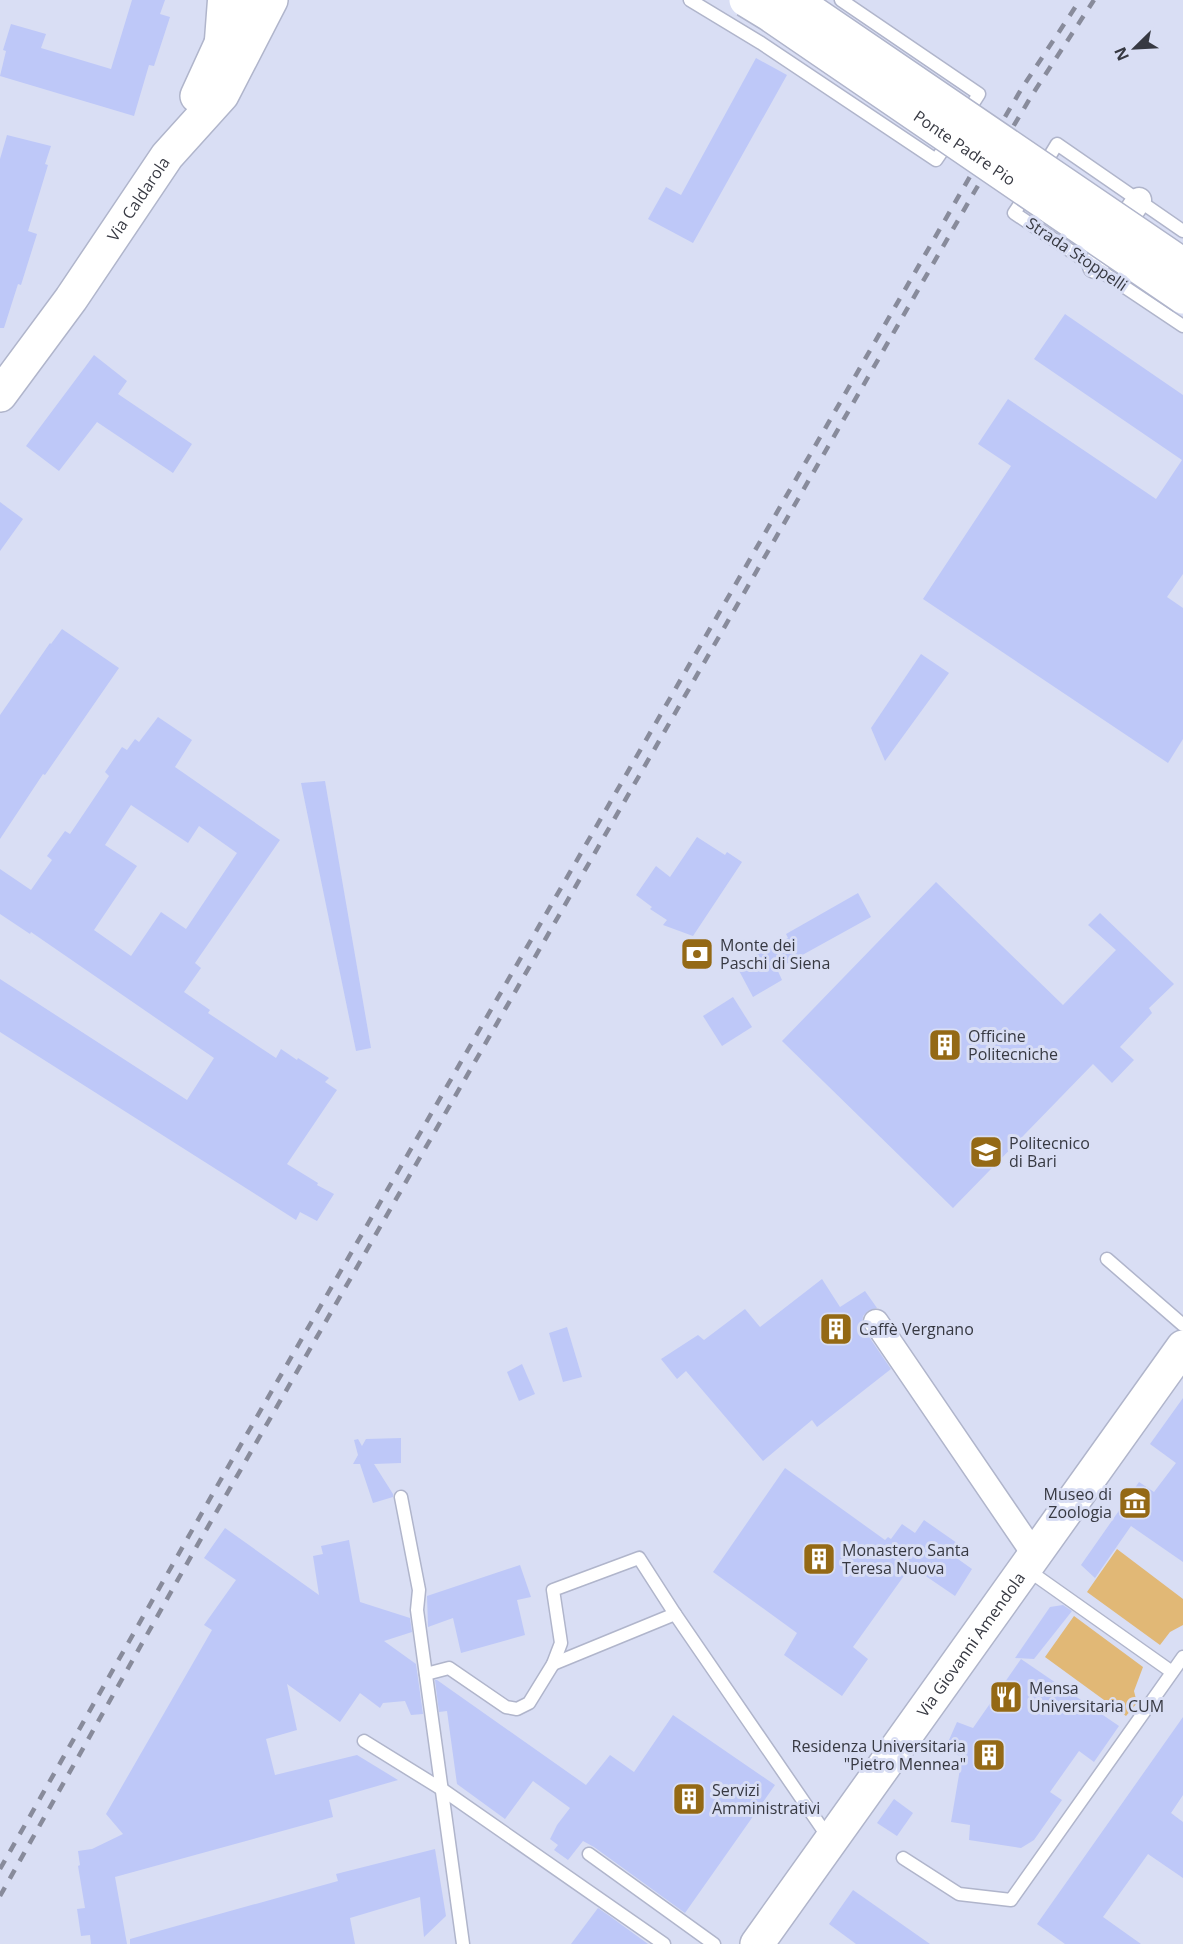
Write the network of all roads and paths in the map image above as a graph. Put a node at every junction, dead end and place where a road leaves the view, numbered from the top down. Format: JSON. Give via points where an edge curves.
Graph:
{"nodes":[{"id":1,"x":220,"y":0,"type":"edge"},
{"id":2,"x":690,"y":0,"type":"edge"},
{"id":3,"x":746,"y":0,"type":"edge"},
{"id":4,"x":794,"y":0,"type":"edge"},
{"id":5,"x":841,"y":0,"type":"edge"},
{"id":6,"x":263,"y":7,"type":"edge"},
{"id":7,"x":216,"y":57,"type":"junction"},
{"id":8,"x":167,"y":156,"type":"junction"},
{"id":9,"x":1139,"y":200,"type":"junction"},
{"id":10,"x":1183,"y":231,"type":"edge"},
{"id":11,"x":1183,"y":265,"type":"edge"},
{"id":12,"x":1095,"y":266,"type":"junction"},
{"id":13,"x":1183,"y":297,"type":"edge"},
{"id":14,"x":1183,"y":326,"type":"edge"},
{"id":15,"x":0,"y":395,"type":"edge"},
{"id":16,"x":1107,"y":1259,"type":"dead end"},
{"id":17,"x":876,"y":1322,"type":"dead end"},
{"id":18,"x":1183,"y":1325,"type":"edge"},
{"id":19,"x":1183,"y":1347,"type":"edge"},
{"id":20,"x":401,"y":1497,"type":"dead end"},
{"id":21,"x":1029,"y":1561,"type":"junction"},
{"id":22,"x":675,"y":1614,"type":"junction"},
{"id":23,"x":1183,"y":1657,"type":"edge"},
{"id":24,"x":554,"y":1664,"type":"junction"},
{"id":25,"x":1172,"y":1672,"type":"junction"},
{"id":26,"x":426,"y":1674,"type":"junction"},
{"id":27,"x":364,"y":1741,"type":"dead end"},
{"id":28,"x":443,"y":1790,"type":"junction"},
{"id":29,"x":831,"y":1841,"type":"junction"},
{"id":30,"x":589,"y":1854,"type":"dead end"},
{"id":31,"x":903,"y":1858,"type":"dead end"},
{"id":32,"x":463,"y":1944,"type":"edge"},
{"id":33,"x":664,"y":1944,"type":"edge"},
{"id":34,"x":714,"y":1944,"type":"edge"},
{"id":35,"x":757,"y":1944,"type":"edge"}],
"edges":[{"from":1,"to":7,"type":"street"},
{"from":2,"to":5,"type":"lane","via":[[936,160],[980,94]]},
{"from":3,"to":13,"type":"main road","name":"Ponte Padre Pio","bridge":true},
{"from":4,"to":11,"type":"main road","name":"Ponte Padre Pio","bridge":true},
{"from":6,"to":7,"type":"main road"},
{"from":6,"to":8,"type":"main road","name":"Via Caldarola","via":[[222,95]]},
{"from":7,"to":8,"type":"main road"},
{"from":8,"to":15,"type":"main road","name":"Via Caldarola","via":[[71,299]]},
{"from":9,"to":10,"type":"lane","name":"Strada Stoppelli"},
{"from":9,"to":12,"type":"street"},
{"from":9,"to":12,"type":"lane","name":"Strada Stoppelli","via":[[1057,144],[1014,213]]},
{"from":12,"to":14,"type":"lane","name":"Strada Stoppelli"},
{"from":16,"to":18,"type":"lane"},
{"from":17,"to":21,"type":"street"},
{"from":19,"to":21,"type":"main road","name":"Via Giovanni Amendola"},
{"from":20,"to":26,"type":"lane","via":[[419,1590],[417,1610]]},
{"from":21,"to":25,"type":"lane"},
{"from":21,"to":29,"type":"main road","name":"Via Giovanni Amendola"},
{"from":22,"to":24,"type":"lane"},
{"from":22,"to":24,"type":"lane","via":[[639,1558],[553,1590],[561,1643]]},
{"from":22,"to":29,"type":"lane"},
{"from":23,"to":25,"type":"lane"},
{"from":24,"to":26,"type":"lane","via":[[529,1703],[517,1709],[506,1707],[449,1668]]},
{"from":25,"to":31,"type":"lane","via":[[1011,1900],[959,1894]]},
{"from":26,"to":28,"type":"lane"},
{"from":27,"to":28,"type":"lane"},
{"from":28,"to":32,"type":"lane"},
{"from":28,"to":33,"type":"lane"},
{"from":29,"to":35,"type":"main road","name":"Via Giovanni Amendola"},
{"from":30,"to":34,"type":"lane"}]}
